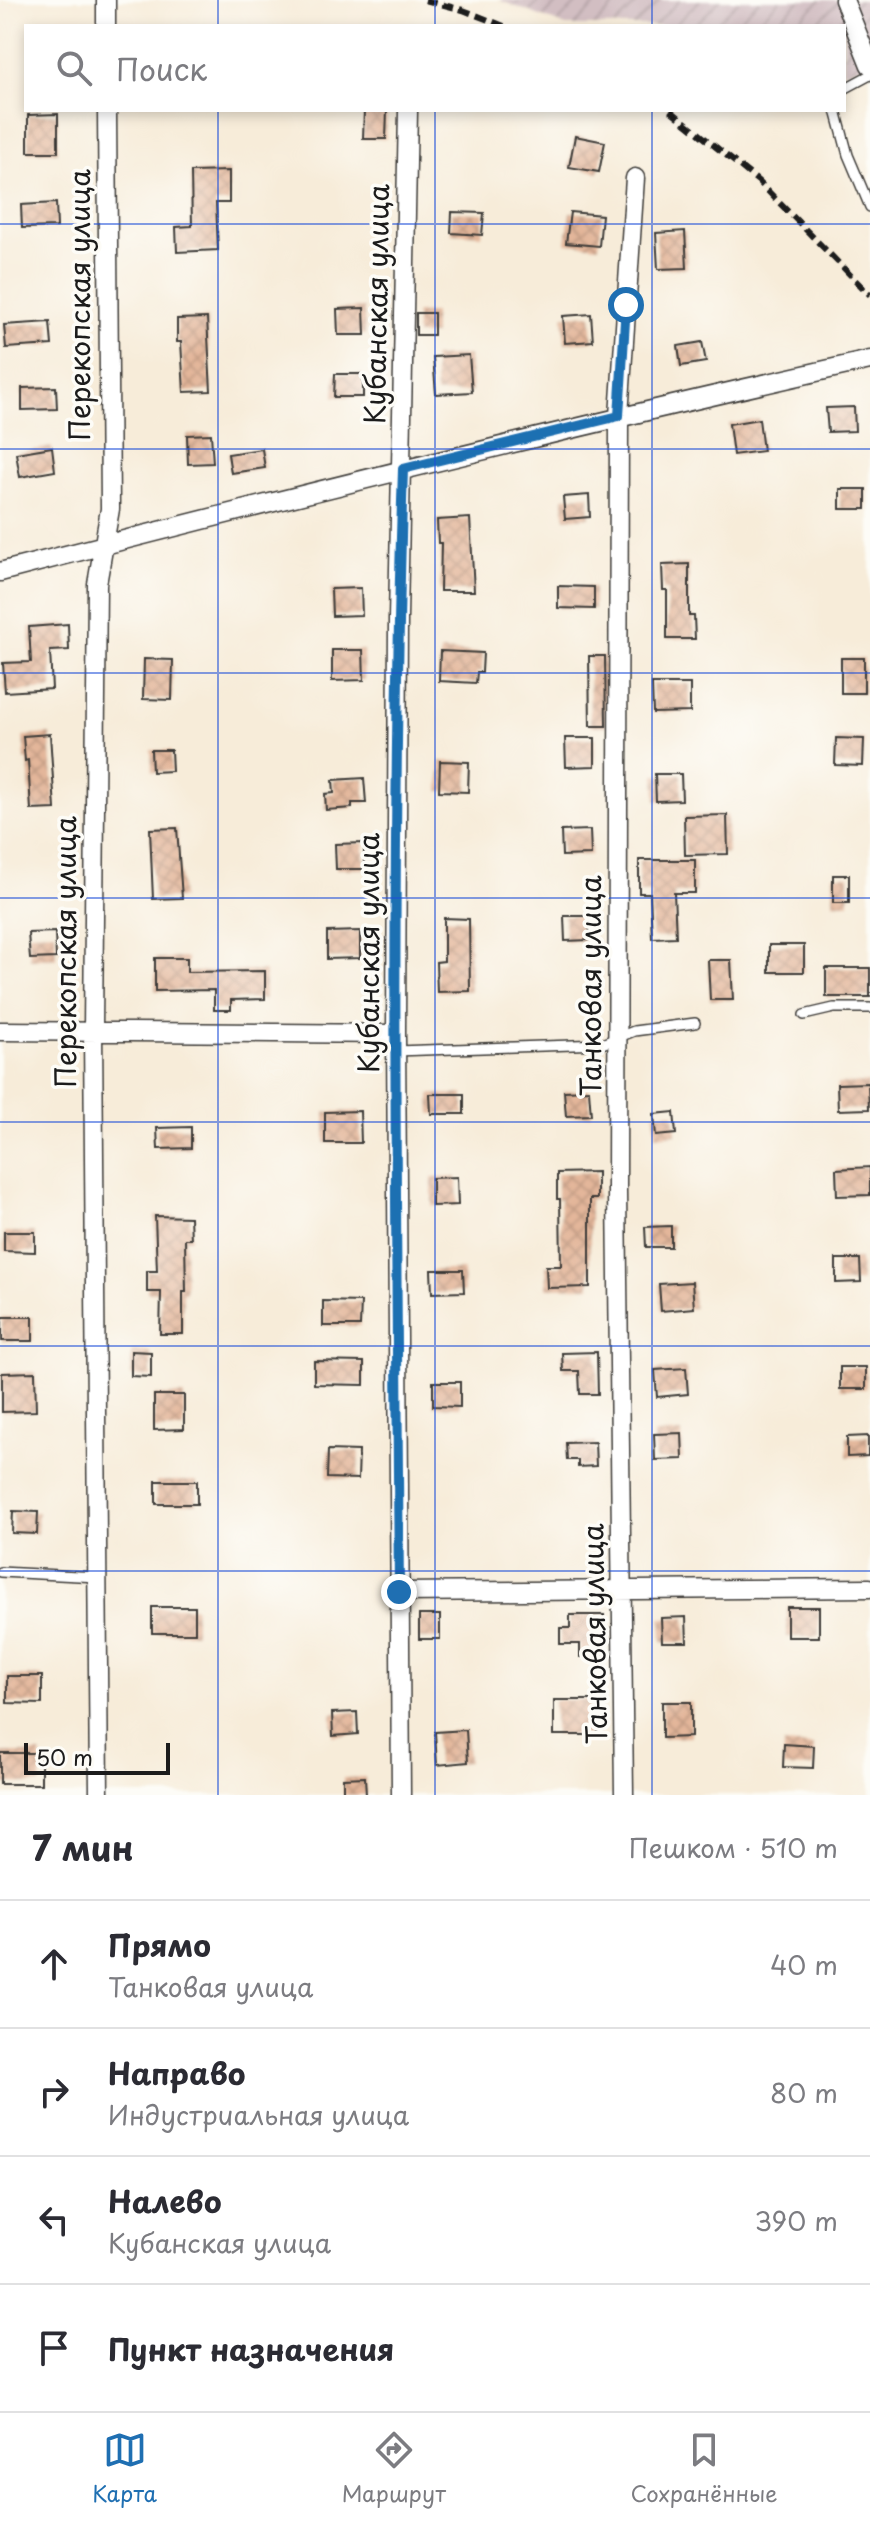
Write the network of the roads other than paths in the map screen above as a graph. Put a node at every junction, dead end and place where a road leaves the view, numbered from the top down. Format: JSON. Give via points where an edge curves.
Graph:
{"nodes":[{"id":1,"x":106,"y":0,"type":"edge"},
{"id":2,"x":844,"y":0,"type":"edge"},
{"id":3,"x":106,"y":24,"type":"edge"},
{"id":4,"x":870,"y":65,"type":"edge"},
{"id":5,"x":870,"y":75,"type":"edge"},
{"id":6,"x":846,"y":88,"type":"edge"},
{"id":7,"x":107,"y":112,"type":"edge"},
{"id":8,"x":408,"y":112,"type":"edge"},
{"id":9,"x":837,"y":112,"type":"edge"},
{"id":10,"x":635,"y":178,"type":"dead end"},
{"id":11,"x":870,"y":207,"type":"edge"},
{"id":12,"x":870,"y":360,"type":"edge"},
{"id":13,"x":619,"y":416,"type":"junction"},
{"id":14,"x":403,"y":469,"type":"junction"},
{"id":15,"x":106,"y":545,"type":"junction"},
{"id":16,"x":0,"y":572,"type":"edge"},
{"id":17,"x":870,"y":1008,"type":"edge"},
{"id":18,"x":804,"y":1015,"type":"dead end"},
{"id":19,"x":695,"y":1023,"type":"dead end"},
{"id":20,"x":93,"y":1030,"type":"junction"},
{"id":21,"x":0,"y":1031,"type":"edge"},
{"id":22,"x":620,"y":1038,"type":"junction"},
{"id":23,"x":396,"y":1043,"type":"junction"},
{"id":24,"x":0,"y":1572,"type":"edge"},
{"id":25,"x":98,"y":1577,"type":"junction"},
{"id":26,"x":870,"y":1588,"type":"edge"},
{"id":27,"x":623,"y":1589,"type":"junction"},
{"id":28,"x":399,"y":1592,"type":"junction"},
{"id":29,"x":99,"y":1795,"type":"edge"},
{"id":30,"x":401,"y":1795,"type":"edge"},
{"id":31,"x":624,"y":1795,"type":"edge"}],
"edges":[{"from":1,"to":3,"type":"street"},
{"from":2,"to":4,"type":"street"},
{"from":5,"to":6,"type":"lane"},
{"from":7,"to":15,"type":"street","name":"Перекопская улица"},
{"from":8,"to":14,"type":"street","name":"Кубанская улица"},
{"from":9,"to":11,"type":"lane"},
{"from":10,"to":13,"type":"street","name":"Танковая улица"},
{"from":12,"to":13,"type":"street"},
{"from":13,"to":14,"type":"street"},
{"from":13,"to":22,"type":"street","name":"Танковая улица"},
{"from":14,"to":15,"type":"street"},
{"from":14,"to":23,"type":"street","name":"Кубанская улица"},
{"from":15,"to":16,"type":"street"},
{"from":15,"to":20,"type":"street","name":"Перекопская улица","via":[[97,584]]},
{"from":17,"to":18,"type":"lane"},
{"from":19,"to":22,"type":"lane","via":[[634,1031]]},
{"from":20,"to":21,"type":"street"},
{"from":20,"to":23,"type":"street"},
{"from":20,"to":25,"type":"street","name":"Перекопская улица"},
{"from":22,"to":23,"type":"lane","via":[[562,1047]]},
{"from":22,"to":27,"type":"street","name":"Танковая улица"},
{"from":23,"to":28,"type":"street","name":"Кубанская улица"},
{"from":24,"to":25,"type":"lane"},
{"from":25,"to":29,"type":"street","name":"Перекопская улица"},
{"from":26,"to":27,"type":"street"},
{"from":27,"to":28,"type":"street"},
{"from":27,"to":31,"type":"street","name":"Танковая улица"},
{"from":28,"to":30,"type":"street","name":"Кубанская улица"}]}
